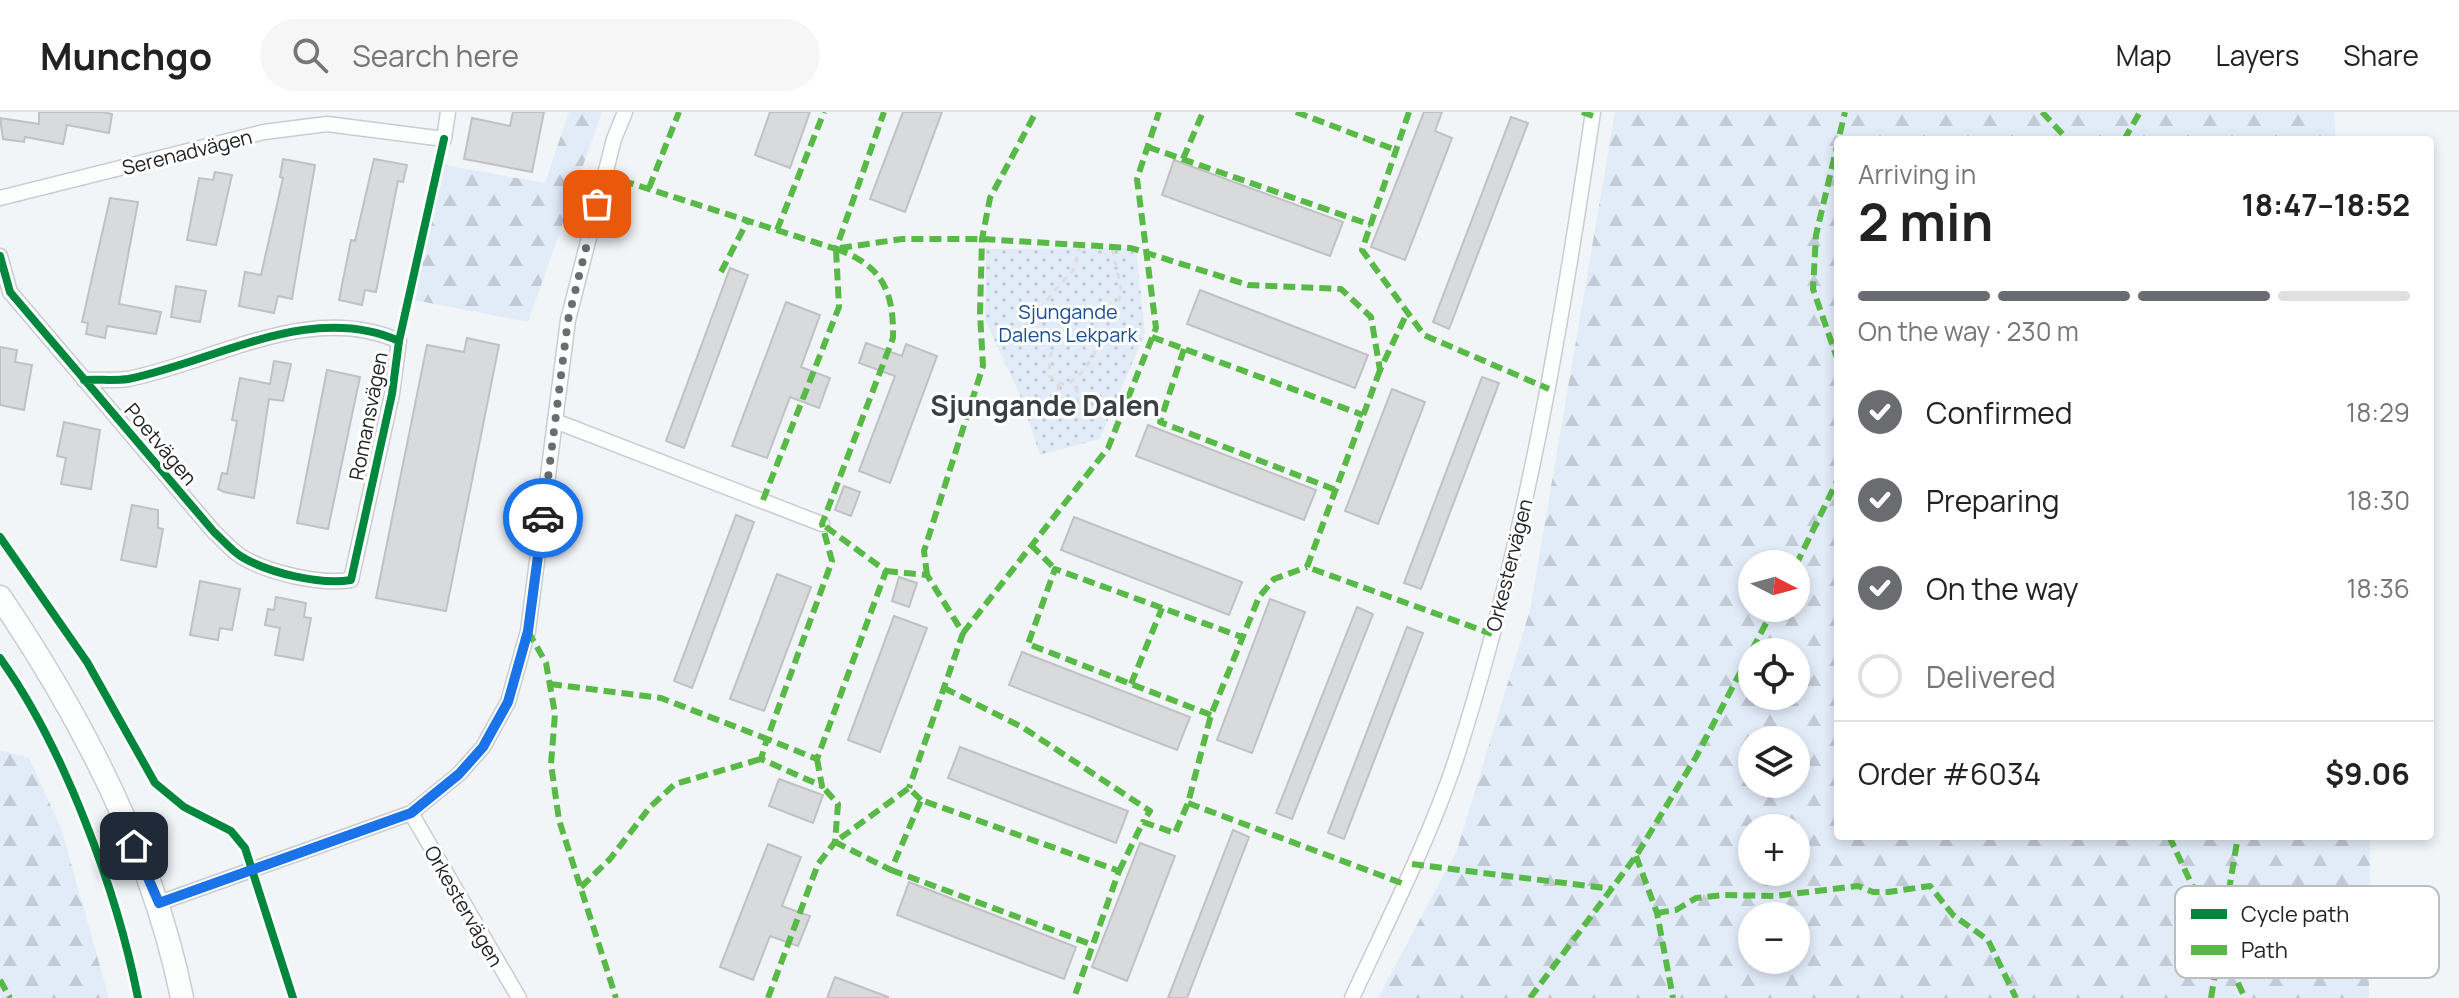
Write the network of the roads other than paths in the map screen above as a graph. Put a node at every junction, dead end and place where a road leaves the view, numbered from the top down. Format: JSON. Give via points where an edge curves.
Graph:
{"nodes":[{"id":1,"x":448,"y":112,"type":"edge"},
{"id":2,"x":625,"y":112,"type":"edge"},
{"id":3,"x":1593,"y":112,"type":"edge"},
{"id":4,"x":0,"y":198,"type":"edge"},
{"id":5,"x":0,"y":256,"type":"edge"},
{"id":6,"x":5,"y":294,"type":"edge"},
{"id":7,"x":84,"y":380,"type":"junction"},
{"id":8,"x":555,"y":421,"type":"junction"},
{"id":9,"x":822,"y":524,"type":"dead end"},
{"id":10,"x":351,"y":580,"type":"joint"},
{"id":11,"x":0,"y":597,"type":"edge"},
{"id":12,"x":411,"y":813,"type":"junction"},
{"id":13,"x":159,"y":903,"type":"junction"},
{"id":14,"x":182,"y":998,"type":"edge"},
{"id":15,"x":519,"y":998,"type":"edge"},
{"id":16,"x":1352,"y":998,"type":"edge"}],
"edges":[{"from":1,"to":4,"type":"street","name":"Serenadvägen","via":[[444,139],[327,124],[264,132]]},
{"from":2,"to":8,"type":"street","via":[[568,320]]},
{"from":3,"to":16,"type":"street","name":"Orkestervägen","via":[[1542,427],[1507,582],[1455,761]]},
{"from":5,"to":6,"type":"street","name":"Poetvägen"},
{"from":6,"to":7,"type":"street","name":"Poetvägen"},
{"from":7,"to":10,"type":"street","name":"Poetvägen","via":[[240,556],[319,579]]},
{"from":7,"to":10,"type":"street","name":"Romansvägen","via":[[126,379],[329,326],[399,341]]},
{"from":8,"to":9,"type":"street"},
{"from":8,"to":12,"type":"street","via":[[528,631],[508,702],[483,747]]},
{"from":11,"to":13,"type":"main road","via":[[45,663],[98,760]]},
{"from":12,"to":13,"type":"street"},
{"from":12,"to":15,"type":"street","name":"Orkestervägen"},
{"from":13,"to":14,"type":"main road"}]}
